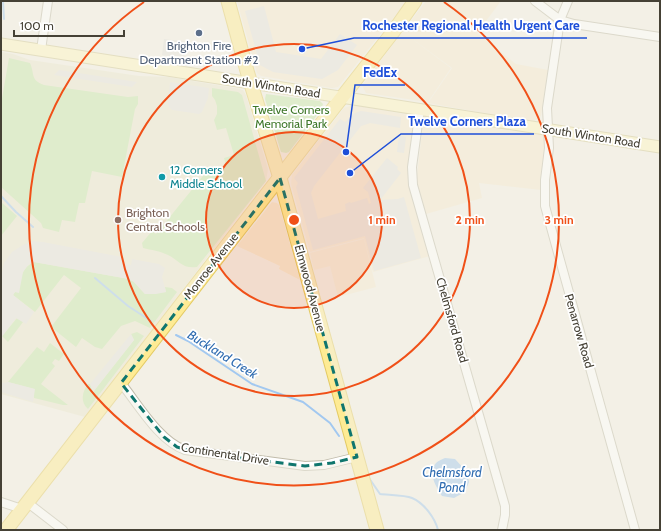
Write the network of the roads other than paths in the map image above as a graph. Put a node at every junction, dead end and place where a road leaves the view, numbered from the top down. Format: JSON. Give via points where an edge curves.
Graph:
{"nodes":[{"id":1,"x":48,"y":1,"type":"edge"},
{"id":2,"x":228,"y":1,"type":"edge"},
{"id":3,"x":414,"y":1,"type":"edge"},
{"id":4,"x":535,"y":1,"type":"edge"},
{"id":5,"x":568,"y":1,"type":"edge"},
{"id":6,"x":560,"y":20,"type":"junction"},
{"id":7,"x":660,"y":37,"type":"edge"},
{"id":8,"x":1,"y":44,"type":"edge"},
{"id":9,"x":41,"y":50,"type":"junction"},
{"id":10,"x":251,"y":83,"type":"junction"},
{"id":11,"x":342,"y":97,"type":"junction"},
{"id":12,"x":420,"y":109,"type":"junction"},
{"id":13,"x":548,"y":129,"type":"junction"},
{"id":14,"x":660,"y":147,"type":"edge"},
{"id":15,"x":280,"y":178,"type":"junction"},
{"id":16,"x":121,"y":383,"type":"junction"},
{"id":17,"x":357,"y":458,"type":"junction"},
{"id":18,"x":1,"y":502,"type":"edge"},
{"id":19,"x":25,"y":506,"type":"junction"},
{"id":20,"x":6,"y":530,"type":"edge"},
{"id":21,"x":63,"y":530,"type":"edge"},
{"id":22,"x":377,"y":530,"type":"edge"},
{"id":23,"x":502,"y":530,"type":"edge"},
{"id":24,"x":635,"y":530,"type":"edge"}],
"edges":[{"from":1,"to":9,"type":"street"},
{"from":2,"to":10,"type":"main road","name":"Elmwood Avenue"},
{"from":3,"to":11,"type":"main road","name":"Monroe Avenue"},
{"from":4,"to":6,"type":"street"},
{"from":5,"to":6,"type":"street","name":"Penarrow Road"},
{"from":6,"to":7,"type":"street"},
{"from":6,"to":13,"type":"street","name":"Penarrow Road","via":[[546,108]]},
{"from":8,"to":9,"type":"main road","name":"South Winton Road"},
{"from":9,"to":10,"type":"main road","name":"South Winton Road"},
{"from":10,"to":11,"type":"main road","name":"South Winton Road"},
{"from":10,"to":15,"type":"main road","name":"Elmwood Avenue"},
{"from":11,"to":12,"type":"main road","name":"South Winton Road"},
{"from":11,"to":15,"type":"main road","name":"Monroe Avenue"},
{"from":12,"to":13,"type":"main road","name":"South Winton Road"},
{"from":12,"to":23,"type":"street","name":"Chelmsford Road","via":[[412,167],[413,185],[505,506]]},
{"from":13,"to":14,"type":"main road","name":"South Winton Road"},
{"from":13,"to":24,"type":"street","name":"Penarrow Road","via":[[549,148],[544,193],[546,212]]},
{"from":15,"to":16,"type":"main road","name":"Monroe Avenue"},
{"from":15,"to":17,"type":"main road","name":"Elmwood Avenue"},
{"from":16,"to":17,"type":"street","name":"Continental Drive","via":[[164,437],[185,450],[305,466]]},
{"from":16,"to":19,"type":"main road","name":"Monroe Avenue"},
{"from":17,"to":22,"type":"main road","name":"Elmwood Avenue"},
{"from":18,"to":19,"type":"street"},
{"from":19,"to":20,"type":"main road","name":"Monroe Avenue"},
{"from":19,"to":21,"type":"street"}]}
